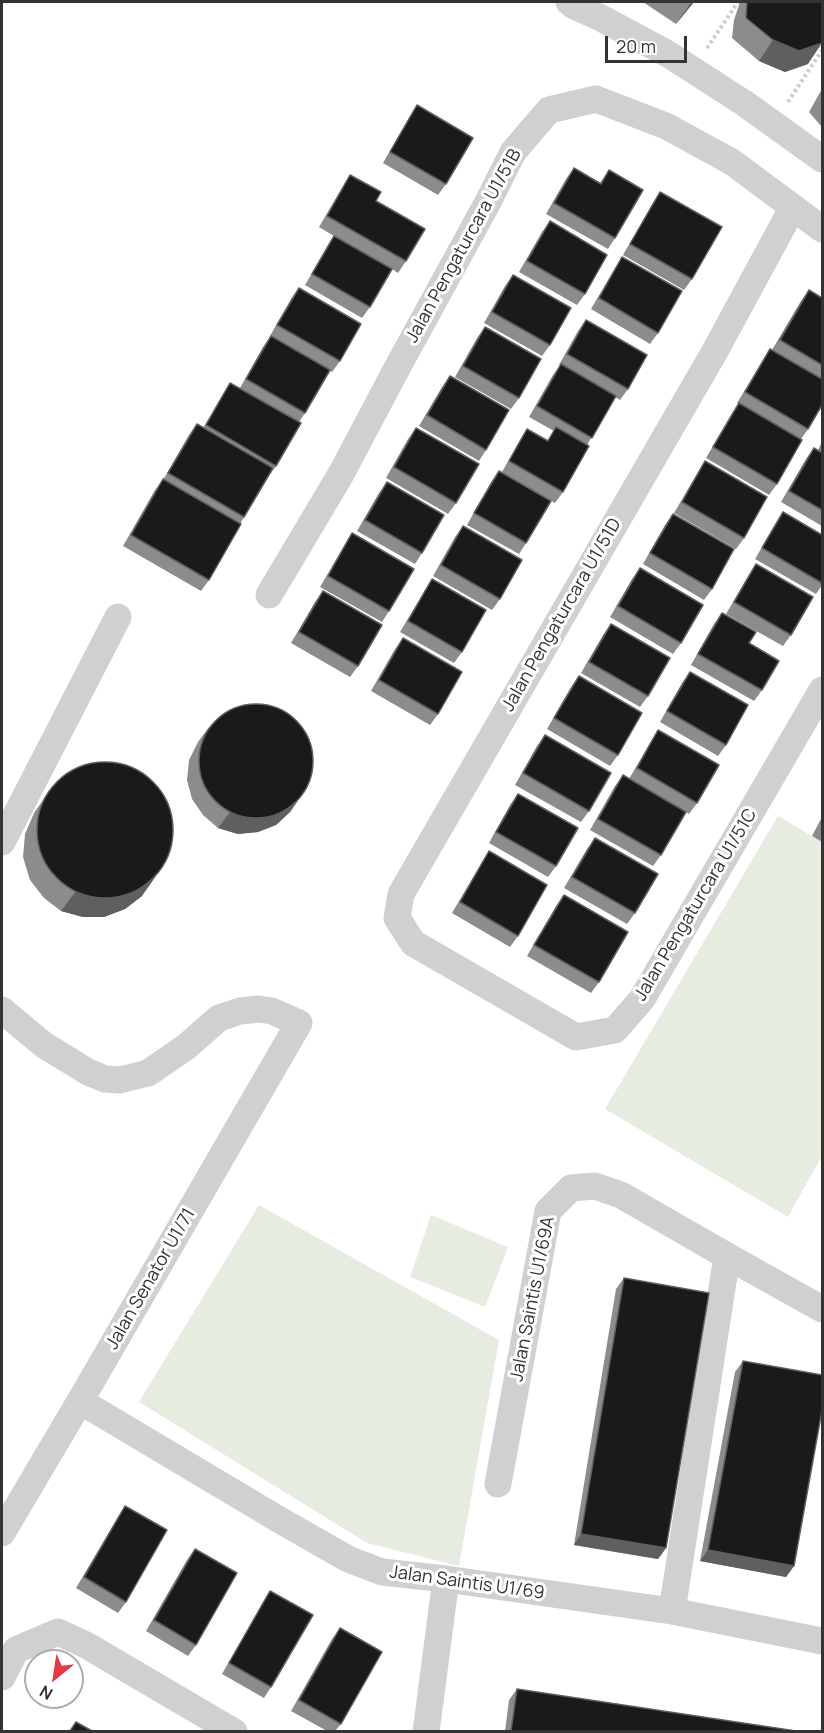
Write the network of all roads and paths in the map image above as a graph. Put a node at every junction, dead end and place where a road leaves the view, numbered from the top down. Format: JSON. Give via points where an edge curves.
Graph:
{"nodes":[{"id":1,"x":569,"y":2,"type":"edge"},
{"id":2,"x":738,"y":2,"type":"edge"},
{"id":3,"x":822,"y":50,"type":"edge"},
{"id":4,"x":692,"y":70,"type":"junction"},
{"id":5,"x":774,"y":124,"type":"junction"},
{"id":6,"x":822,"y":159,"type":"edge"},
{"id":7,"x":793,"y":207,"type":"junction"},
{"id":8,"x":822,"y":229,"type":"edge"},
{"id":9,"x":268,"y":594,"type":"dead end"},
{"id":10,"x":118,"y":617,"type":"dead end"},
{"id":11,"x":822,"y":690,"type":"edge"},
{"id":12,"x":2,"y":842,"type":"edge"},
{"id":13,"x":493,"y":989,"type":"joint"},
{"id":14,"x":2,"y":1010,"type":"edge"},
{"id":15,"x":727,"y":1256,"type":"junction"},
{"id":16,"x":822,"y":1309,"type":"edge"},
{"id":17,"x":80,"y":1401,"type":"junction"},
{"id":18,"x":498,"y":1484,"type":"dead end"},
{"id":19,"x":2,"y":1533,"type":"edge"},
{"id":20,"x":446,"y":1579,"type":"junction"},
{"id":21,"x":672,"y":1611,"type":"junction"},
{"id":22,"x":822,"y":1641,"type":"edge"},
{"id":23,"x":2,"y":1677,"type":"edge"},
{"id":24,"x":234,"y":1731,"type":"edge"},
{"id":25,"x":426,"y":1731,"type":"edge"}],
"edges":[{"from":1,"to":4,"type":"street","via":[[644,40]]},
{"from":2,"to":4,"type":"path"},
{"from":3,"to":5,"type":"path"},
{"from":4,"to":5,"type":"street"},
{"from":5,"to":6,"type":"street"},
{"from":7,"to":8,"type":"street","name":"Jalan Pengaturcara U1/51B"},
{"from":7,"to":9,"type":"street","name":"Jalan Pengaturcara U1/51B","via":[[732,162],[666,126],[596,99],[549,110],[513,152],[341,474]]},
{"from":7,"to":13,"type":"street","name":"Jalan Pengaturcara U1/51D","via":[[715,351],[401,894],[398,918],[413,943]]},
{"from":10,"to":12,"type":"street"},
{"from":11,"to":13,"type":"street","name":"Jalan Pengaturcara U1/51C","via":[[642,999],[615,1030],[576,1037]]},
{"from":14,"to":17,"type":"street","name":"Jalan Senator U1/71","via":[[44,1045],[88,1072],[120,1080],[148,1073],[219,1018],[240,1011],[272,1011],[298,1023]]},
{"from":15,"to":16,"type":"street","name":"Jalan Saintis U1/69A"},
{"from":15,"to":18,"type":"street","name":"Jalan Saintis U1/69A","via":[[621,1195],[595,1186],[571,1188],[548,1211]]},
{"from":15,"to":21,"type":"street"},
{"from":17,"to":19,"type":"street","name":"Jalan Senator U1/71"},
{"from":17,"to":20,"type":"street","name":"Jalan Saintis U1/69","via":[[348,1559],[382,1572]]},
{"from":20,"to":21,"type":"street","name":"Jalan Saintis U1/69"},
{"from":20,"to":25,"type":"street"},
{"from":21,"to":22,"type":"street","name":"Jalan Saintis U1/69"},
{"from":23,"to":24,"type":"street","via":[[16,1650],[58,1632]]}]}
